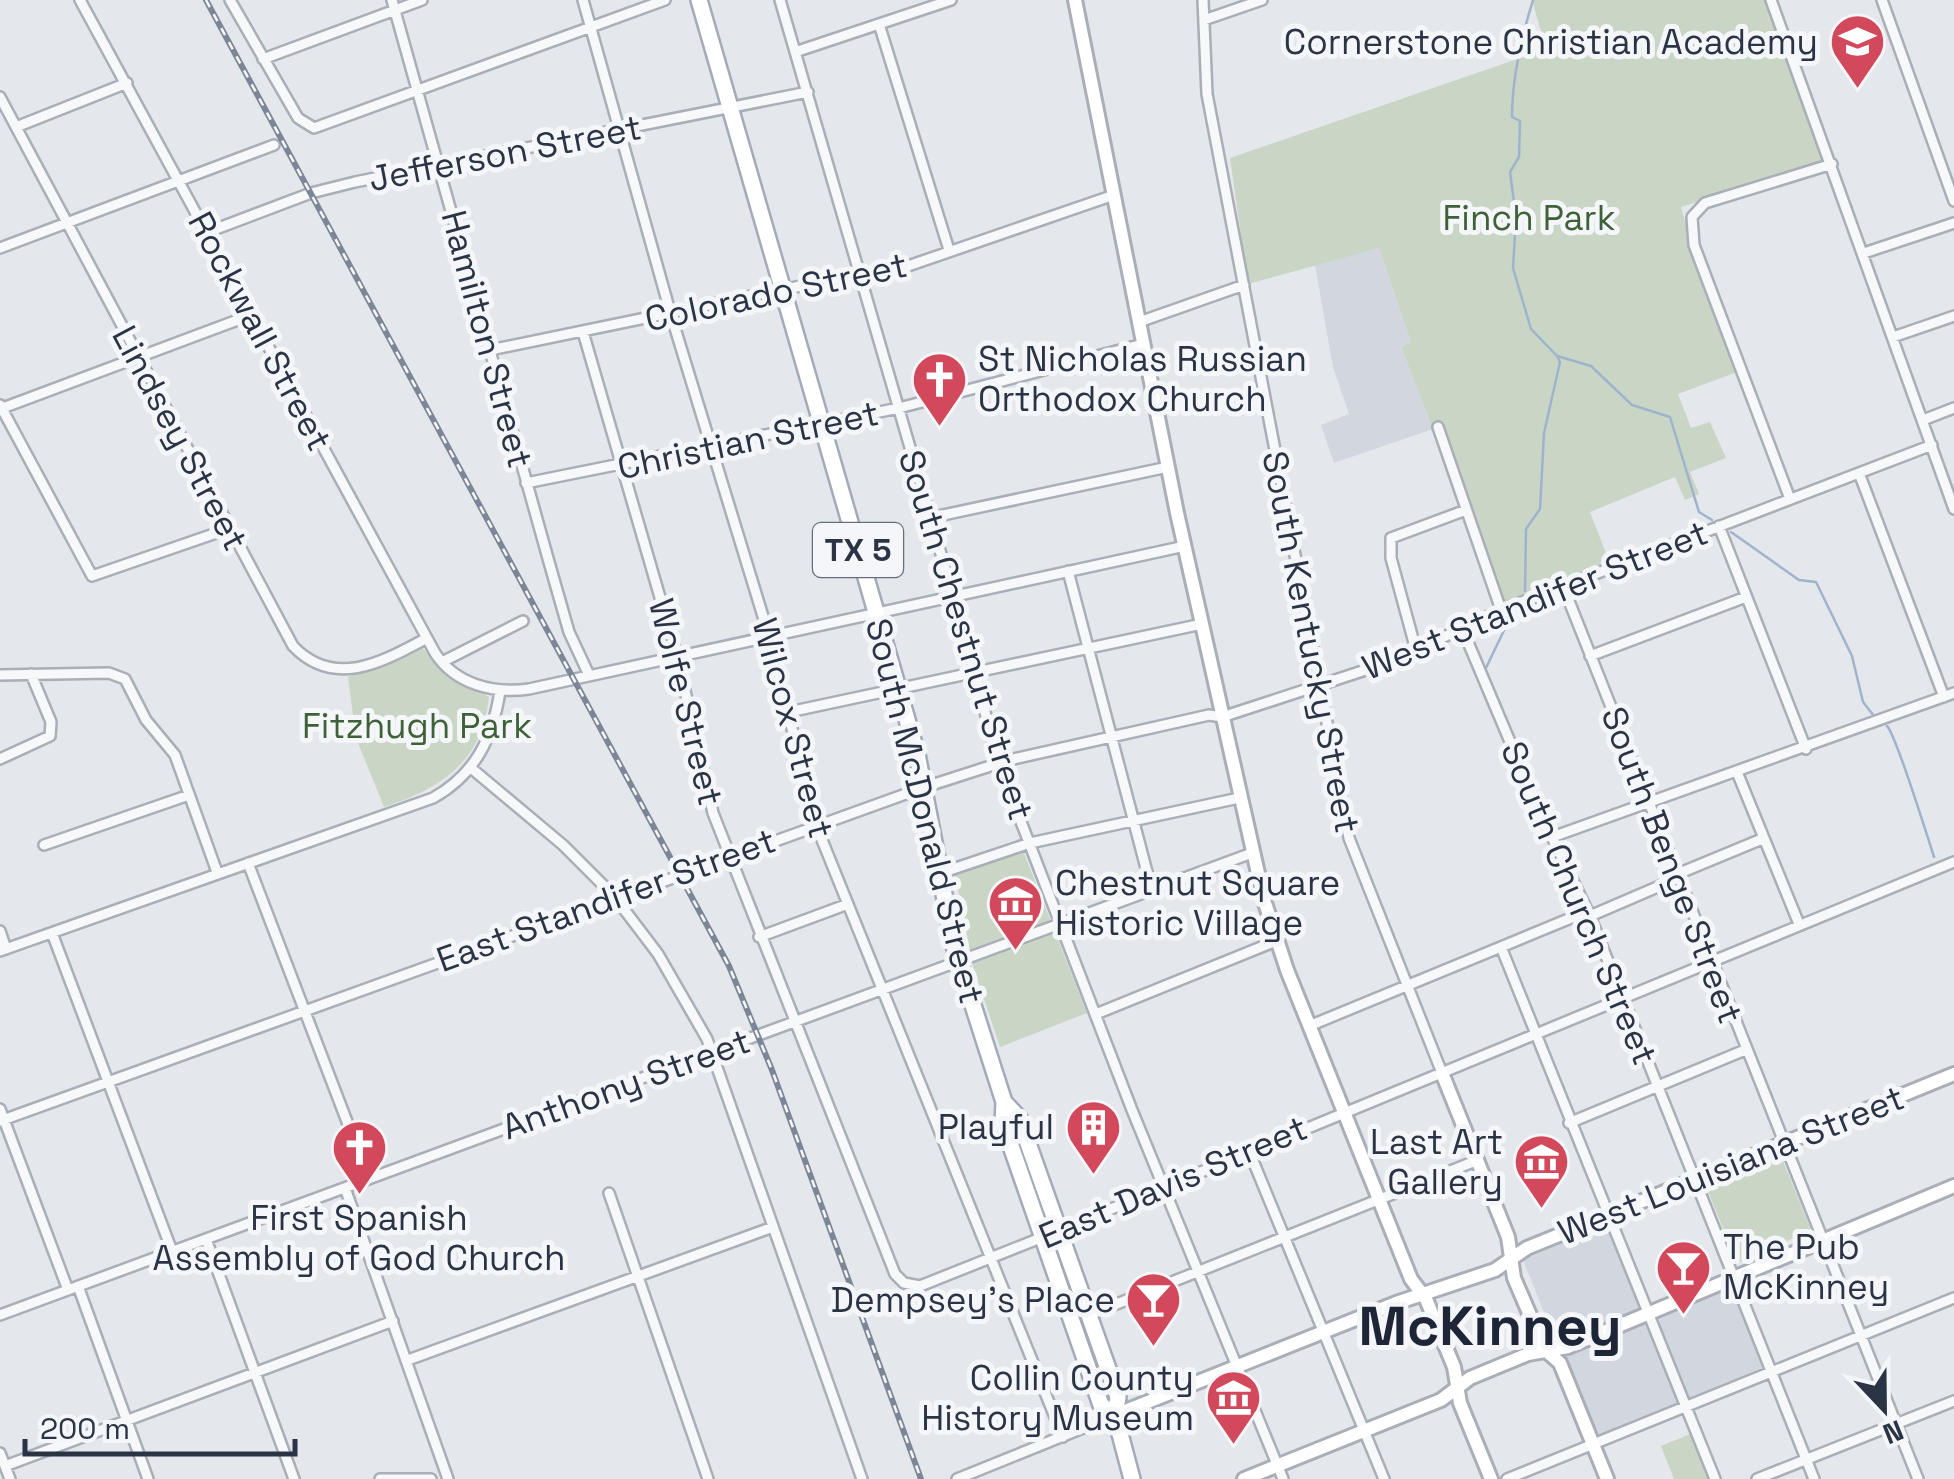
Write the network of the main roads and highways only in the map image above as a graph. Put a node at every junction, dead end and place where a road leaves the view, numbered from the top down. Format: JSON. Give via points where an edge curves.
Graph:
{"nodes":[{"id":1,"x":698,"y":0,"type":"edge"},
{"id":2,"x":1051,"y":1234,"type":"junction"},
{"id":3,"x":1115,"y":1416,"type":"junction"},
{"id":4,"x":1132,"y":1479,"type":"edge"}],
"edges":[{"from":1,"to":2,"type":"main road","name":"South McDonald Street","number":"TX 5","via":[[925,786],[958,962],[1004,1102],[1003,1123]]},
{"from":2,"to":3,"type":"main road","name":"South McDonald Street","number":"TX 5","via":[[1118,1397]]},
{"from":2,"to":3,"type":"main road","name":"South McDonald Street","number":"TX 5","via":[[1101,1405]]},
{"from":3,"to":4,"type":"main road","number":"TX 5"}]}
